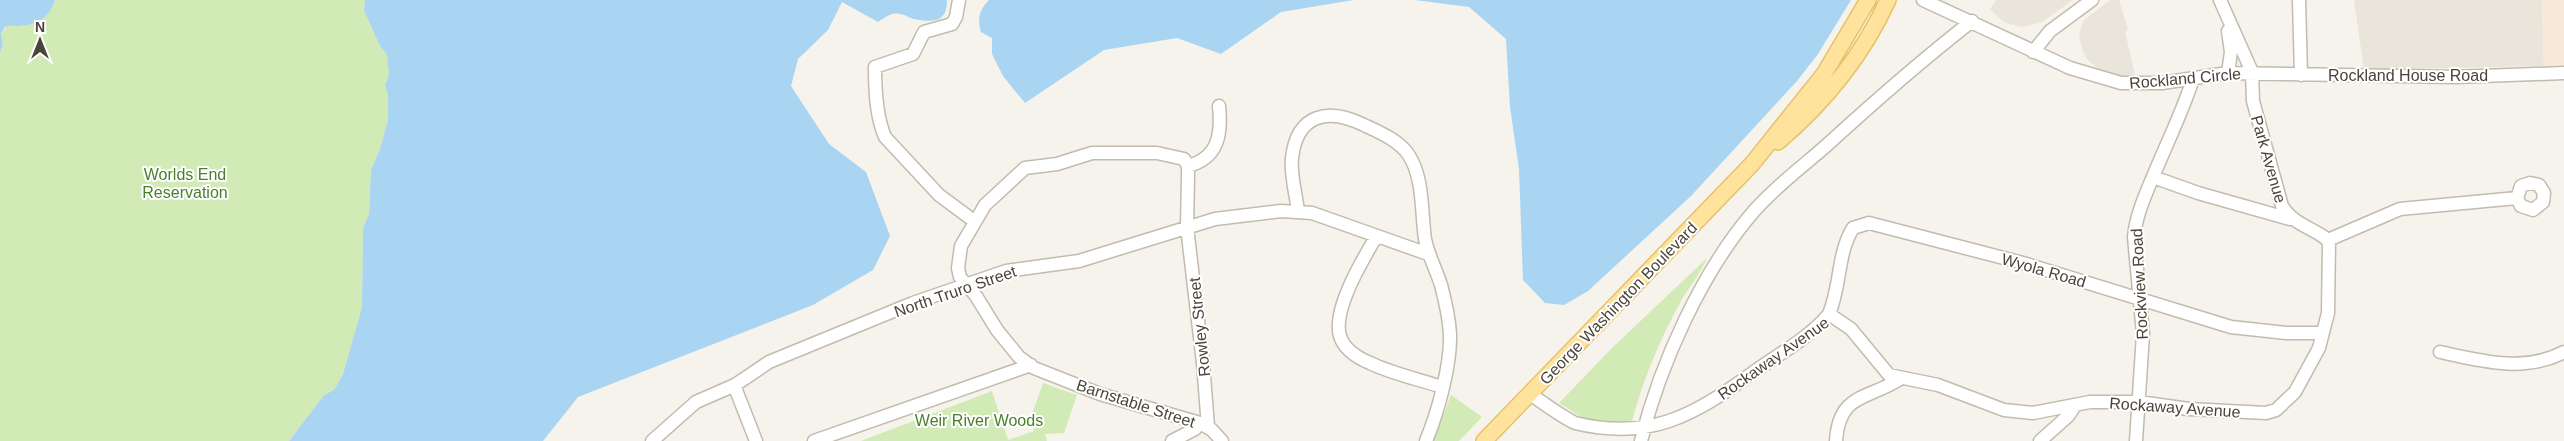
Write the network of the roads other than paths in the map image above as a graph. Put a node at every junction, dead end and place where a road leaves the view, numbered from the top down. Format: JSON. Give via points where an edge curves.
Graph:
{"nodes":[{"id":1,"x":959,"y":0,"type":"edge"},
{"id":2,"x":1868,"y":0,"type":"edge"},
{"id":3,"x":1888,"y":0,"type":"edge"},
{"id":4,"x":1923,"y":0,"type":"edge"},
{"id":5,"x":2092,"y":0,"type":"edge"},
{"id":6,"x":2220,"y":0,"type":"edge"},
{"id":7,"x":2299,"y":0,"type":"edge"},
{"id":8,"x":2226,"y":19,"type":"junction"},
{"id":9,"x":1972,"y":21,"type":"junction"},
{"id":10,"x":2032,"y":52,"type":"junction"},
{"id":11,"x":2252,"y":72,"type":"junction"},
{"id":12,"x":2228,"y":73,"type":"junction"},
{"id":13,"x":2564,"y":73,"type":"edge"},
{"id":14,"x":2301,"y":75,"type":"junction"},
{"id":15,"x":2193,"y":79,"type":"junction"},
{"id":16,"x":1219,"y":106,"type":"dead end"},
{"id":17,"x":1752,"y":164,"type":"junction"},
{"id":18,"x":1188,"y":166,"type":"junction"},
{"id":19,"x":2153,"y":177,"type":"junction"},
{"id":20,"x":2517,"y":198,"type":"dead end"},
{"id":21,"x":1298,"y":210,"type":"junction"},
{"id":22,"x":2290,"y":218,"type":"junction"},
{"id":23,"x":974,"y":222,"type":"junction"},
{"id":24,"x":1187,"y":227,"type":"junction"},
{"id":25,"x":1376,"y":237,"type":"junction"},
{"id":26,"x":2328,"y":240,"type":"junction"},
{"id":27,"x":1428,"y":254,"type":"junction"},
{"id":28,"x":967,"y":285,"type":"junction"},
{"id":29,"x":2142,"y":298,"type":"junction"},
{"id":30,"x":1829,"y":314,"type":"junction"},
{"id":31,"x":2323,"y":333,"type":"junction"},
{"id":32,"x":2440,"y":352,"type":"dead end"},
{"id":33,"x":2564,"y":352,"type":"edge"},
{"id":34,"x":1031,"y":365,"type":"junction"},
{"id":35,"x":1900,"y":379,"type":"junction"},
{"id":36,"x":734,"y":385,"type":"junction"},
{"id":37,"x":1442,"y":387,"type":"junction"},
{"id":38,"x":1530,"y":394,"type":"junction"},
{"id":39,"x":2139,"y":402,"type":"junction"},
{"id":40,"x":2075,"y":406,"type":"junction"},
{"id":41,"x":1204,"y":425,"type":"junction"},
{"id":42,"x":1641,"y":438,"type":"edge"},
{"id":43,"x":652,"y":441,"type":"edge"},
{"id":44,"x":756,"y":441,"type":"edge"},
{"id":45,"x":814,"y":441,"type":"edge"},
{"id":46,"x":1172,"y":441,"type":"edge"},
{"id":47,"x":1222,"y":441,"type":"edge"},
{"id":48,"x":1426,"y":441,"type":"edge"},
{"id":49,"x":1484,"y":441,"type":"edge"},
{"id":50,"x":1836,"y":441,"type":"edge"},
{"id":51,"x":2040,"y":441,"type":"edge"},
{"id":52,"x":2136,"y":441,"type":"edge"}],
"edges":[{"from":1,"to":23,"type":"street","via":[[952,24],[922,34],[913,54],[876,67],[878,111],[885,138],[939,195]]},
{"from":2,"to":17,"type":"main road","name":"George Washington Boulevard","via":[[1824,74]]},
{"from":3,"to":17,"type":"main road","name":"George Washington Boulevard","via":[[1860,52],[1837,84]]},
{"from":4,"to":9,"type":"street","name":"Rockland Circle"},
{"from":5,"to":10,"type":"street","via":[[2050,31]]},
{"from":6,"to":8,"type":"street","name":"Park Avenue"},
{"from":7,"to":14,"type":"street"},
{"from":8,"to":11,"type":"street","name":"Park Avenue"},
{"from":8,"to":12,"type":"street","name":"Park Avenue","via":[[2231,52]]},
{"from":9,"to":10,"type":"street","name":"Rockland Circle"},
{"from":9,"to":42,"type":"street","via":[[1789,176],[1754,212],[1722,255],[1684,322],[1660,377]]},
{"from":10,"to":15,"type":"street","name":"Rockland Circle","via":[[2113,82],[2138,84]]},
{"from":11,"to":12,"type":"street","name":"Rockland Circle"},
{"from":11,"to":14,"type":"street","name":"Rockland House Road"},
{"from":11,"to":22,"type":"street","name":"Park Avenue","via":[[2253,101],[2279,199]]},
{"from":12,"to":15,"type":"street","name":"Rockland Circle"},
{"from":13,"to":14,"type":"street","name":"Rockland House Road"},
{"from":15,"to":19,"type":"street","name":"Rockview Road"},
{"from":16,"to":18,"type":"street","via":[[1216,147],[1200,163]]},
{"from":17,"to":38,"type":"main road","name":"George Washington Boulevard"},
{"from":18,"to":23,"type":"street","name":"Barnstable Street","via":[[1184,159],[1157,153],[1092,154],[1057,164],[1024,168],[995,193]]},
{"from":18,"to":24,"type":"street","name":"Rowley Street"},
{"from":19,"to":22,"type":"street"},
{"from":19,"to":29,"type":"street","name":"Rockview Road","via":[[2138,212],[2134,237]]},
{"from":20,"to":26,"type":"street","via":[[2400,209]]},
{"from":21,"to":24,"type":"street","name":"North Truro Street","via":[[1243,214]]},
{"from":21,"to":25,"type":"street","name":"North Truro Street","via":[[1335,219]]},
{"from":21,"to":27,"type":"street","via":[[1292,159],[1297,139],[1309,122],[1325,114],[1339,115],[1389,137],[1408,154],[1417,177]]},
{"from":22,"to":26,"type":"street","name":"Park Avenue"},
{"from":23,"to":28,"type":"street","name":"Barnstable Street","via":[[959,257],[960,277]]},
{"from":24,"to":28,"type":"street","name":"North Truro Street","via":[[1079,261],[1024,267]]},
{"from":24,"to":41,"type":"street","name":"Rowley Street","via":[[1203,363]]},
{"from":25,"to":27,"type":"street","name":"North Truro Street"},
{"from":25,"to":37,"type":"street","via":[[1345,299],[1340,314],[1340,335],[1346,347],[1368,363]]},
{"from":26,"to":31,"type":"street","via":[[2328,313]]},
{"from":27,"to":37,"type":"street","via":[[1441,286],[1450,335]]},
{"from":28,"to":34,"type":"street","name":"Barnstable Street","via":[[1001,336],[1019,357]]},
{"from":28,"to":36,"type":"street","name":"North Truro Street","via":[[913,303],[769,362]]},
{"from":29,"to":30,"type":"street","name":"Wyola Road","via":[[1935,239],[1870,224],[1853,228],[1846,238]]},
{"from":29,"to":31,"type":"street","name":"Wyola Road","via":[[2231,327]]},
{"from":29,"to":39,"type":"street","name":"Rockview Road"},
{"from":30,"to":35,"type":"street","name":"Rockaway Avenue","via":[[1850,329],[1889,375]]},
{"from":30,"to":42,"type":"street","name":"Rockaway Avenue","via":[[1799,341],[1676,424]]},
{"from":31,"to":39,"type":"street","name":"Rockaway Avenue","via":[[2316,356],[2300,385],[2283,405],[2272,412],[2198,410]]},
{"from":32,"to":33,"type":"street","via":[[2512,364],[2546,360]]},
{"from":34,"to":41,"type":"street","name":"Barnstable Street","via":[[1100,394]]},
{"from":34,"to":45,"type":"street"},
{"from":35,"to":40,"type":"street","name":"Rockaway Avenue","via":[[1938,386],[1991,407],[2011,411],[2033,413]]},
{"from":35,"to":50,"type":"street","via":[[1848,406],[1839,422]]},
{"from":36,"to":43,"type":"street","name":"North Truro Street","via":[[696,402]]},
{"from":36,"to":44,"type":"street"},
{"from":37,"to":48,"type":"street"},
{"from":38,"to":42,"type":"street","name":"Rockaway Avenue","via":[[1588,428],[1605,434]]},
{"from":38,"to":49,"type":"main road","name":"George Washington Boulevard"},
{"from":39,"to":40,"type":"street","name":"Rockaway Avenue","via":[[2090,402]]},
{"from":39,"to":52,"type":"street","name":"Rockview Road"},
{"from":40,"to":51,"type":"street"},
{"from":41,"to":46,"type":"street"},
{"from":41,"to":47,"type":"street","name":"Barnstable Street"}]}
